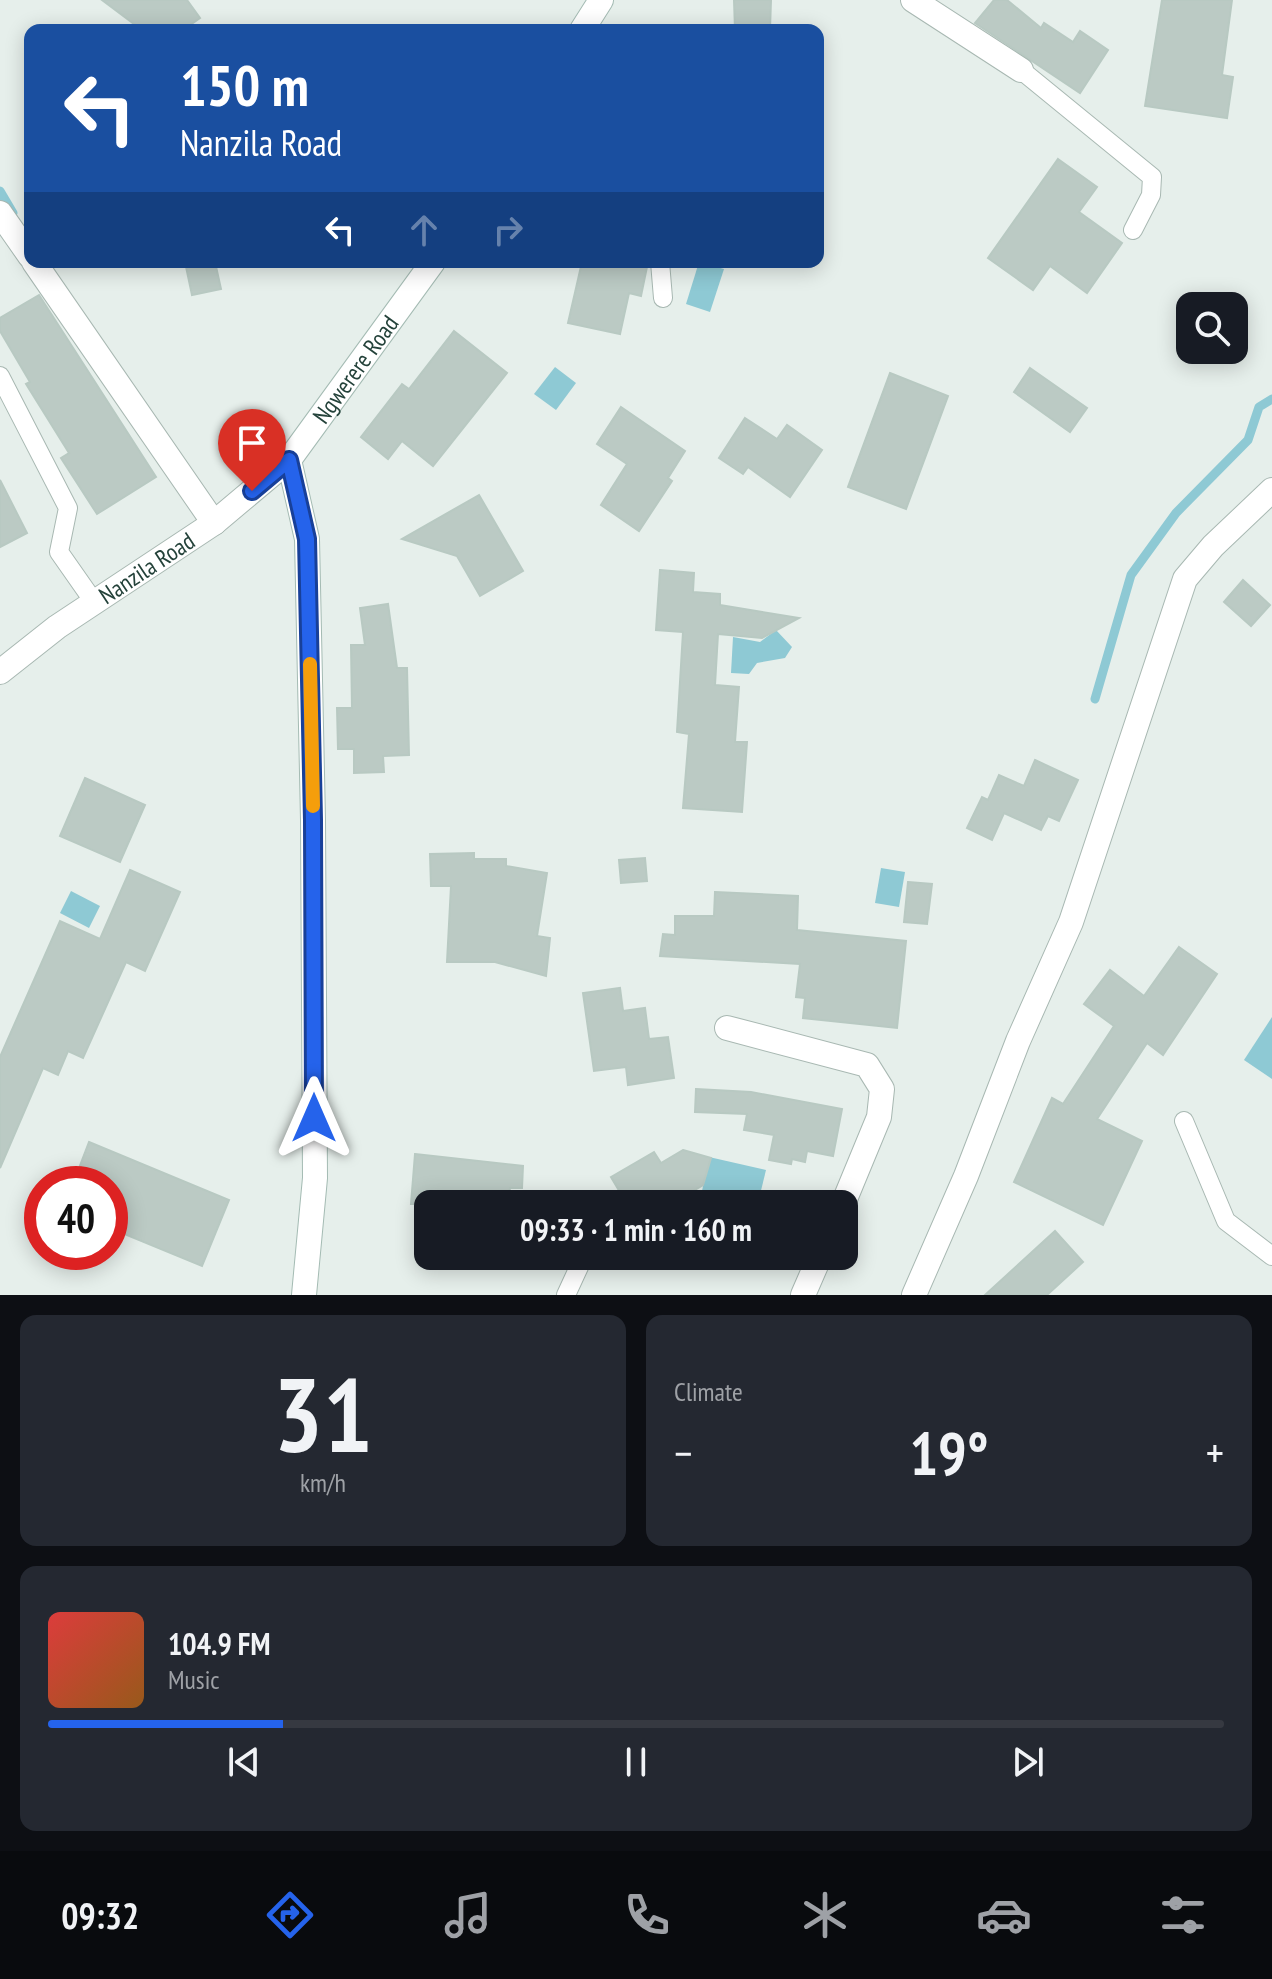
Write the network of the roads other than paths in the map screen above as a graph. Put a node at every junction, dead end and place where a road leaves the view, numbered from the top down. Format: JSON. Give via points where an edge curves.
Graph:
{"nodes":[{"id":1,"x":601,"y":0,"type":"edge"},
{"id":2,"x":913,"y":0,"type":"edge"},
{"id":3,"x":586,"y":24,"type":"edge"},
{"id":4,"x":1021,"y":70,"type":"joint"},
{"id":5,"x":0,"y":213,"type":"edge"},
{"id":6,"x":1133,"y":230,"type":"dead end"},
{"id":7,"x":24,"y":247,"type":"edge"},
{"id":8,"x":38,"y":268,"type":"edge"},
{"id":9,"x":429,"y":268,"type":"edge"},
{"id":10,"x":660,"y":268,"type":"edge"},
{"id":11,"x":663,"y":298,"type":"dead end"},
{"id":12,"x":0,"y":376,"type":"edge"},
{"id":13,"x":289,"y":460,"type":"junction"},
{"id":14,"x":1272,"y":490,"type":"edge"},
{"id":15,"x":214,"y":523,"type":"junction"},
{"id":16,"x":94,"y":602,"type":"junction"},
{"id":17,"x":0,"y":672,"type":"edge"},
{"id":18,"x":727,"y":1028,"type":"dead end"},
{"id":19,"x":1184,"y":1121,"type":"dead end"},
{"id":20,"x":849,"y":1190,"type":"edge"},
{"id":21,"x":1272,"y":1256,"type":"edge"},
{"id":22,"x":578,"y":1270,"type":"edge"},
{"id":23,"x":814,"y":1270,"type":"edge"},
{"id":24,"x":304,"y":1295,"type":"edge"},
{"id":25,"x":566,"y":1295,"type":"edge"},
{"id":26,"x":803,"y":1295,"type":"edge"},
{"id":27,"x":914,"y":1295,"type":"edge"}],
"edges":[{"from":1,"to":3,"type":"street"},
{"from":2,"to":4,"type":"street"},
{"from":4,"to":6,"type":"lane","via":[[1152,177],[1151,195]]},
{"from":5,"to":7,"type":"street"},
{"from":8,"to":15,"type":"street"},
{"from":9,"to":13,"type":"street","name":"Ngwerere Road"},
{"from":10,"to":11,"type":"lane"},
{"from":12,"to":16,"type":"lane","via":[[68,508],[59,552]]},
{"from":13,"to":15,"type":"street","name":"Nanzila Road"},
{"from":13,"to":24,"type":"street","via":[[307,539],[313,820],[315,1178]]},
{"from":14,"to":27,"type":"street","via":[[1185,579],[1071,922]]},
{"from":15,"to":16,"type":"street","name":"Nanzila Road"},
{"from":16,"to":17,"type":"street","name":"Nanzila Road"},
{"from":18,"to":20,"type":"street","via":[[867,1065],[882,1089],[879,1117]]},
{"from":19,"to":21,"type":"lane","via":[[1226,1221]]},
{"from":22,"to":25,"type":"lane"},
{"from":23,"to":26,"type":"street"}]}
